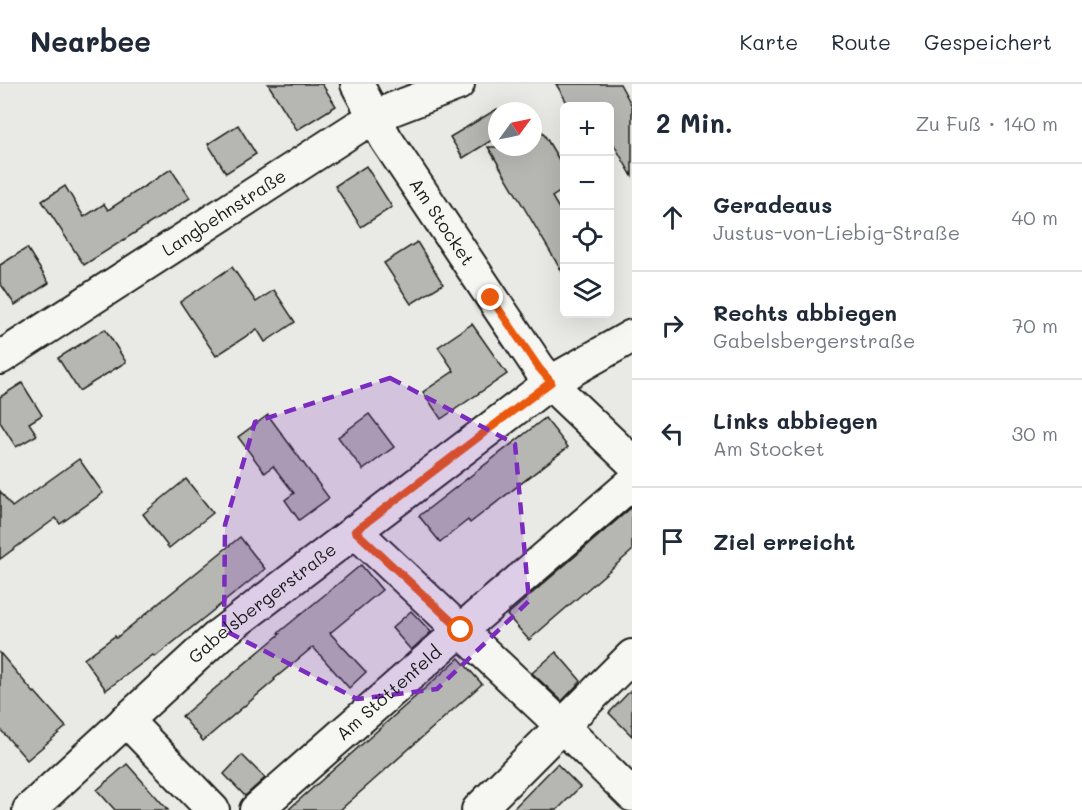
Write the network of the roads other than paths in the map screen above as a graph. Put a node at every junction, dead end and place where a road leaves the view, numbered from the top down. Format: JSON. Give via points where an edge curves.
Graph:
{"nodes":[{"id":1,"x":357,"y":84,"type":"edge"},
{"id":2,"x":458,"y":84,"type":"edge"},
{"id":3,"x":374,"y":118,"type":"junction"},
{"id":4,"x":632,"y":336,"type":"edge"},
{"id":5,"x":0,"y":358,"type":"edge"},
{"id":6,"x":551,"y":382,"type":"junction"},
{"id":7,"x":632,"y":462,"type":"edge"},
{"id":8,"x":632,"y":483,"type":"edge"},
{"id":9,"x":355,"y":531,"type":"junction"},
{"id":10,"x":461,"y":630,"type":"junction"},
{"id":11,"x":632,"y":656,"type":"edge"},
{"id":12,"x":126,"y":720,"type":"junction"},
{"id":13,"x":562,"y":726,"type":"junction"},
{"id":14,"x":632,"y":795,"type":"edge"},
{"id":15,"x":29,"y":810,"type":"edge"},
{"id":16,"x":213,"y":810,"type":"edge"},
{"id":17,"x":256,"y":810,"type":"edge"},
{"id":18,"x":478,"y":810,"type":"edge"}],
"edges":[{"from":1,"to":3,"type":"street","name":"Am Stocket"},
{"from":2,"to":3,"type":"street","name":"Langbehnstraße"},
{"from":3,"to":5,"type":"street","name":"Langbehnstraße"},
{"from":3,"to":6,"type":"street","name":"Am Stocket","via":[[491,298]]},
{"from":4,"to":6,"type":"street","name":"Gabelsbergerstraße"},
{"from":6,"to":7,"type":"street","name":"Am Stocket"},
{"from":6,"to":9,"type":"street","name":"Gabelsbergerstraße"},
{"from":8,"to":10,"type":"street","name":"Am Stöttenfeld"},
{"from":9,"to":10,"type":"street"},
{"from":9,"to":12,"type":"street","name":"Gabelsbergerstraße","via":[[219,635]]},
{"from":10,"to":13,"type":"street"},
{"from":10,"to":17,"type":"street","name":"Am Stöttenfeld"},
{"from":11,"to":13,"type":"street"},
{"from":12,"to":15,"type":"street","name":"Gabelsbergerstraße"},
{"from":12,"to":16,"type":"street"},
{"from":13,"to":14,"type":"street"},
{"from":13,"to":18,"type":"street"}]}
